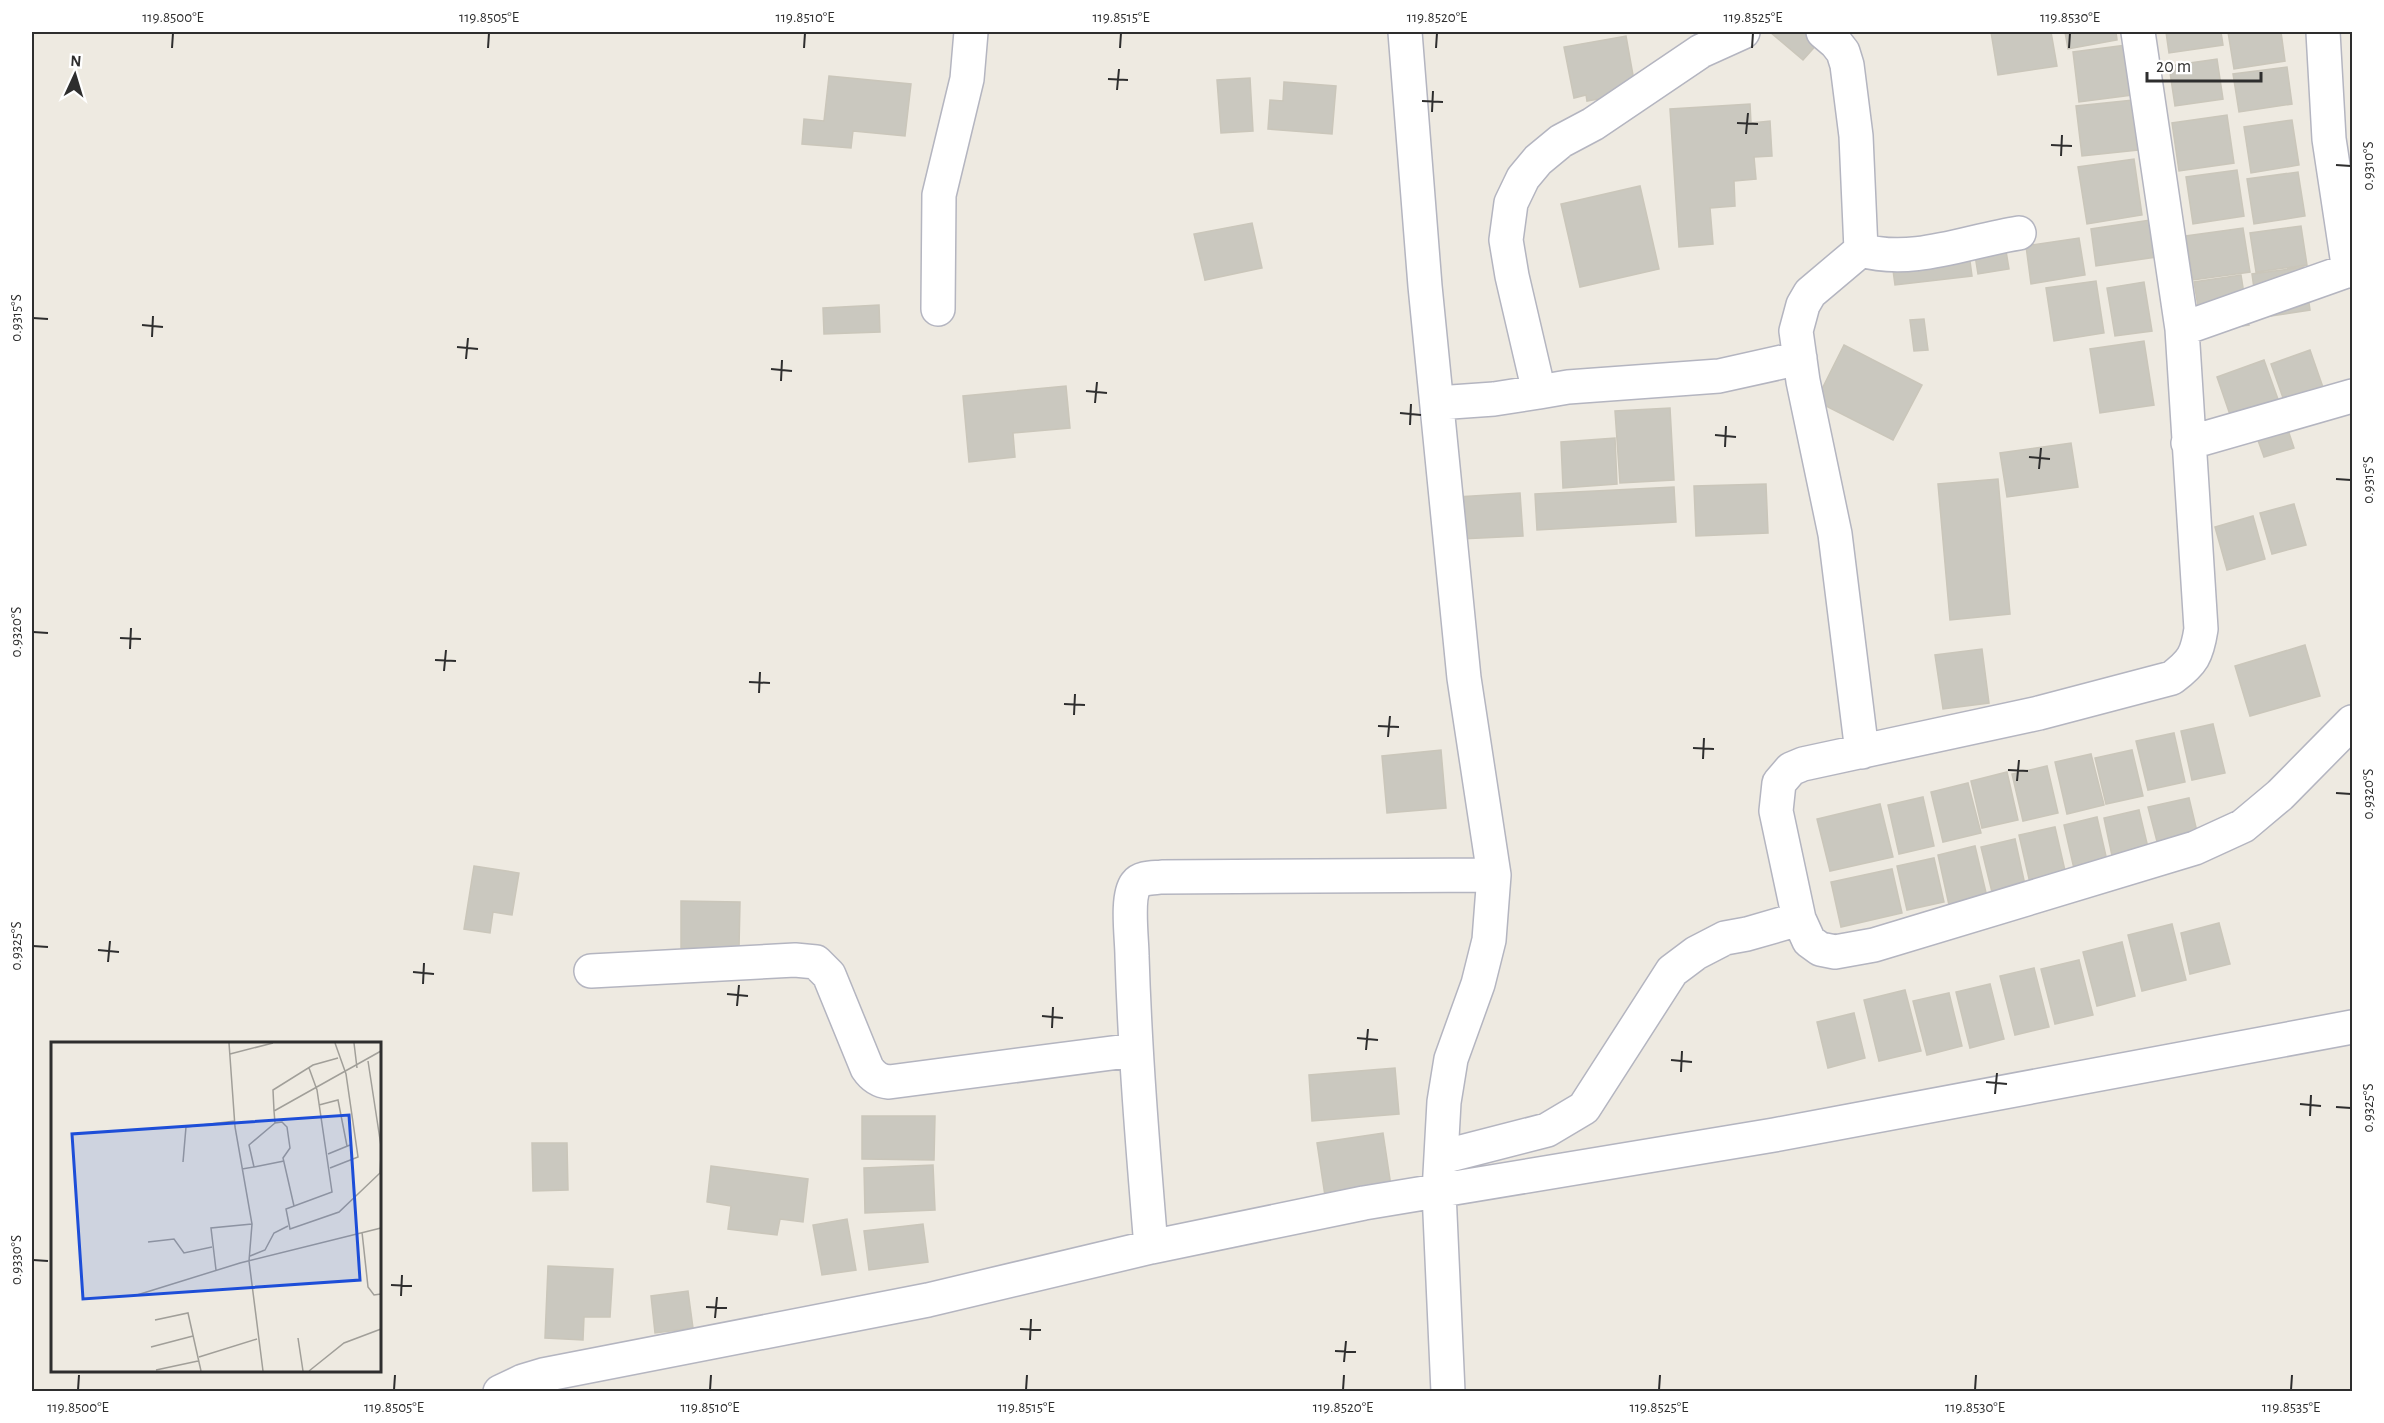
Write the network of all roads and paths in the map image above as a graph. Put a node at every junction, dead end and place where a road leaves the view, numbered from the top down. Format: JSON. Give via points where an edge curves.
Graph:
{"nodes":[{"id":1,"x":971,"y":32,"type":"edge"},
{"id":2,"x":1405,"y":32,"type":"edge"},
{"id":3,"x":1743,"y":32,"type":"edge"},
{"id":4,"x":1823,"y":32,"type":"edge"},
{"id":5,"x":2138,"y":32,"type":"edge"},
{"id":6,"x":2323,"y":32,"type":"edge"},
{"id":7,"x":2019,"y":233,"type":"dead end"},
{"id":8,"x":1861,"y":250,"type":"junction"},
{"id":9,"x":2351,"y":270,"type":"edge"},
{"id":10,"x":938,"y":309,"type":"dead end"},
{"id":11,"x":2182,"y":329,"type":"junction"},
{"id":12,"x":1800,"y":358,"type":"junction"},
{"id":13,"x":1539,"y":392,"type":"junction"},
{"id":14,"x":2352,"y":396,"type":"edge"},
{"id":15,"x":1437,"y":403,"type":"junction"},
{"id":16,"x":2188,"y":443,"type":"junction"},
{"id":17,"x":2352,"y":722,"type":"edge"},
{"id":18,"x":1862,"y":752,"type":"junction"},
{"id":19,"x":1494,"y":875,"type":"junction"},
{"id":20,"x":1799,"y":919,"type":"junction"},
{"id":21,"x":591,"y":971,"type":"dead end"},
{"id":22,"x":2352,"y":1027,"type":"edge"},
{"id":23,"x":1135,"y":1050,"type":"junction"},
{"id":24,"x":1442,"y":1157,"type":"junction"},
{"id":25,"x":1439,"y":1192,"type":"junction"},
{"id":26,"x":1151,"y":1247,"type":"junction"},
{"id":27,"x":500,"y":1392,"type":"edge"},
{"id":28,"x":1448,"y":1392,"type":"edge"}],
"edges":[{"from":1,"to":10,"type":"street","via":[[967,79],[939,195]]},
{"from":2,"to":15,"type":"street"},
{"from":3,"to":13,"type":"street","via":[[1701,51],[1593,124],[1561,141],[1523,178],[1511,203],[1506,240]]},
{"from":4,"to":8,"type":"street","via":[[1843,52],[1847,65],[1856,136]]},
{"from":5,"to":11,"type":"street"},
{"from":6,"to":9,"type":"street","via":[[2329,139]]},
{"from":7,"to":8,"type":"street","via":[[1904,255],[1886,256]]},
{"from":8,"to":12,"type":"street","via":[[1817,285],[1803,305],[1796,331]]},
{"from":9,"to":11,"type":"street"},
{"from":11,"to":16,"type":"street"},
{"from":12,"to":13,"type":"street","via":[[1719,376]]},
{"from":12,"to":18,"type":"street","via":[[1835,534]]},
{"from":13,"to":15,"type":"street"},
{"from":14,"to":16,"type":"street"},
{"from":15,"to":19,"type":"street","via":[[1464,678]]},
{"from":16,"to":18,"type":"street","via":[[2201,629],[2198,649],[2189,665],[2172,678],[2039,713]]},
{"from":17,"to":20,"type":"street","via":[[2280,795],[2243,826],[2195,848],[1874,945],[1835,952],[1820,949],[1809,941]]},
{"from":18,"to":20,"type":"street","via":[[1803,764],[1791,769],[1779,783],[1776,812]]},
{"from":19,"to":23,"type":"street","via":[[1161,877],[1140,881],[1132,895]]},
{"from":19,"to":24,"type":"street","via":[[1489,940],[1451,1059],[1444,1102]]},
{"from":20,"to":24,"type":"street","via":[[1725,938],[1695,953],[1672,971],[1584,1108],[1547,1130]]},
{"from":21,"to":23,"type":"street","via":[[816,962],[829,975],[867,1068],[882,1081]]},
{"from":22,"to":25,"type":"street","via":[[1774,1135]]},
{"from":23,"to":26,"type":"street"},
{"from":24,"to":25,"type":"street"},
{"from":25,"to":26,"type":"street","via":[[1364,1203]]},
{"from":25,"to":28,"type":"street"},
{"from":26,"to":27,"type":"street","via":[[928,1300],[543,1375]]}]}
